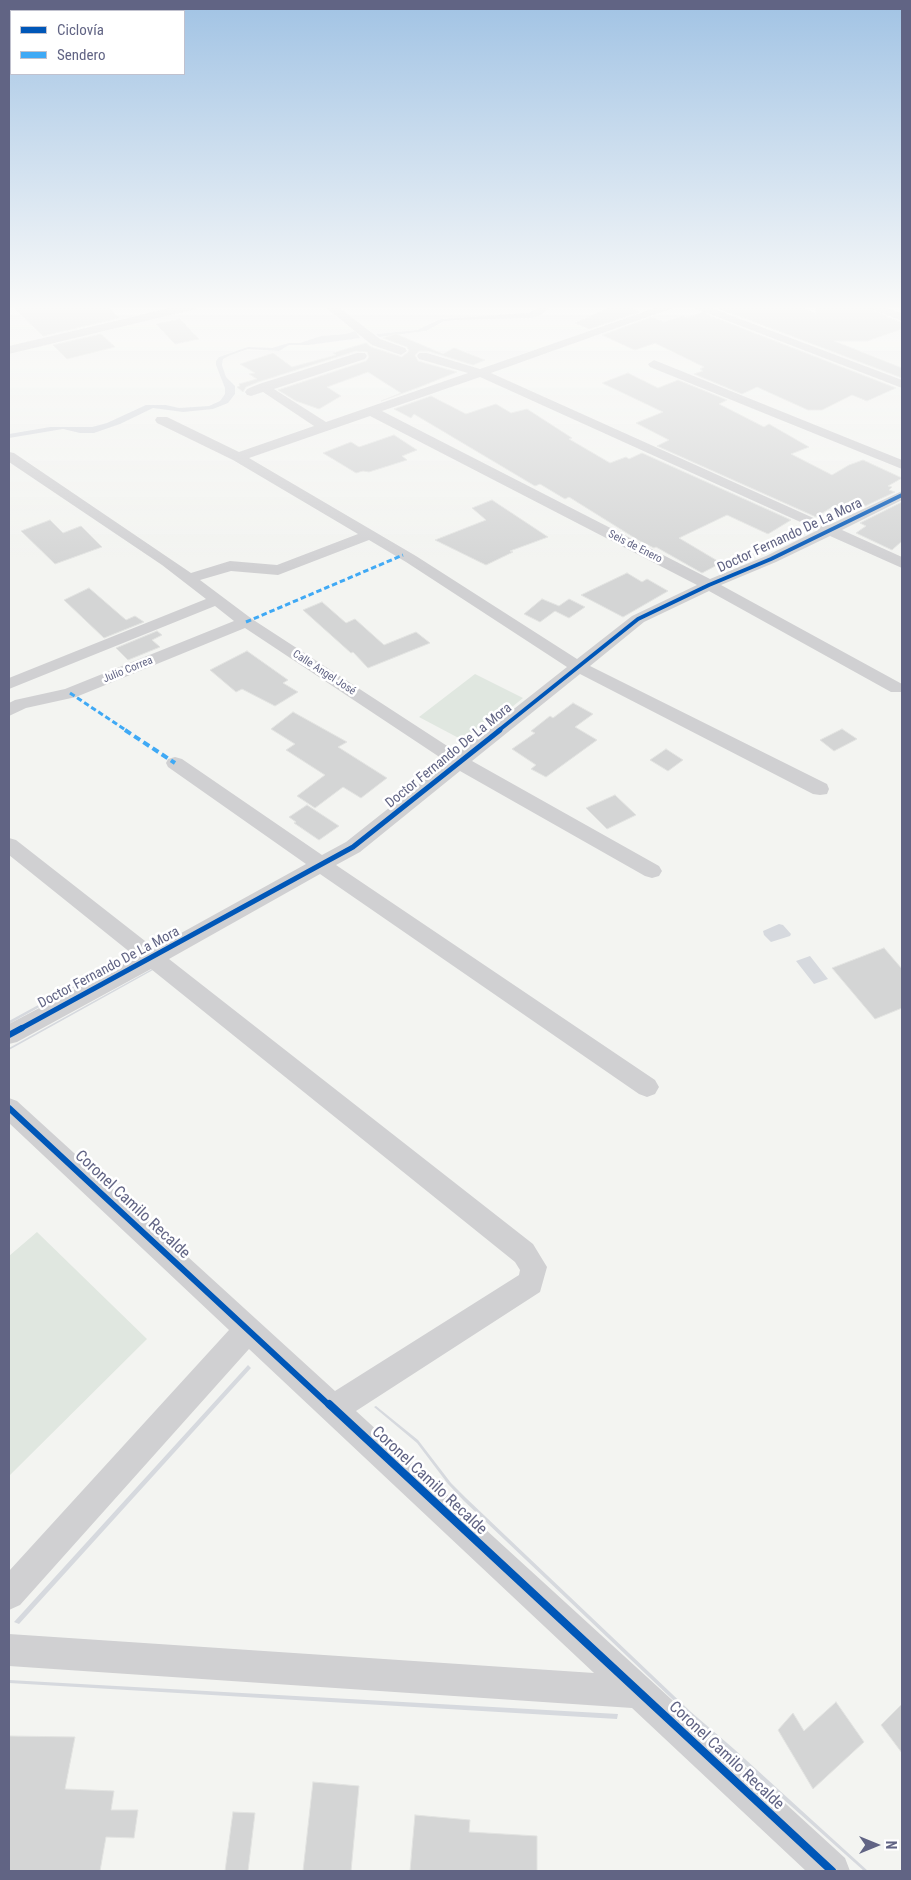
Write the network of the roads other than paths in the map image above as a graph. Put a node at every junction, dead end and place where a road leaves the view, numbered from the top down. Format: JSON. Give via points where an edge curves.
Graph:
{"nodes":[{"id":1,"x":265,"y":394,"type":"edge"},
{"id":2,"x":418,"y":394,"type":"edge"},
{"id":3,"x":527,"y":394,"type":"edge"},
{"id":4,"x":727,"y":394,"type":"edge"},
{"id":5,"x":371,"y":411,"type":"junction"},
{"id":6,"x":162,"y":420,"type":"dead end"},
{"id":7,"x":324,"y":427,"type":"junction"},
{"id":8,"x":9,"y":456,"type":"edge"},
{"id":9,"x":238,"y":457,"type":"junction"},
{"id":10,"x":902,"y":465,"type":"edge"},
{"id":11,"x":902,"y":495,"type":"edge"},
{"id":12,"x":831,"y":530,"type":"junction"},
{"id":13,"x":369,"y":535,"type":"junction"},
{"id":14,"x":902,"y":563,"type":"edge"},
{"id":15,"x":189,"y":578,"type":"junction"},
{"id":16,"x":709,"y":585,"type":"junction"},
{"id":17,"x":217,"y":600,"type":"junction"},
{"id":18,"x":246,"y":622,"type":"junction"},
{"id":19,"x":580,"y":666,"type":"junction"},
{"id":20,"x":9,"y":684,"type":"edge"},
{"id":21,"x":897,"y":688,"type":"dead end"},
{"id":22,"x":13,"y":702,"type":"edge"},
{"id":23,"x":459,"y":762,"type":"junction"},
{"id":24,"x":175,"y":763,"type":"dead end"},
{"id":25,"x":820,"y":789,"type":"dead end"},
{"id":26,"x":9,"y":845,"type":"edge"},
{"id":27,"x":321,"y":865,"type":"junction"},
{"id":28,"x":652,"y":871,"type":"dead end"},
{"id":29,"x":153,"y":958,"type":"junction"},
{"id":30,"x":9,"y":1034,"type":"edge"},
{"id":31,"x":647,"y":1087,"type":"dead end"},
{"id":32,"x":12,"y":1118,"type":"edge"},
{"id":33,"x":248,"y":1330,"type":"junction"},
{"id":34,"x":333,"y":1409,"type":"junction"},
{"id":35,"x":9,"y":1594,"type":"edge"},
{"id":36,"x":9,"y":1650,"type":"edge"},
{"id":37,"x":638,"y":1692,"type":"junction"},
{"id":38,"x":832,"y":1871,"type":"edge"}],
"edges":[{"from":1,"to":7,"type":"street"},
{"from":2,"to":5,"type":"street"},
{"from":3,"to":12,"type":"street"},
{"from":4,"to":10,"type":"street"},
{"from":5,"to":7,"type":"street"},
{"from":5,"to":16,"type":"street","name":"Seis de Enero"},
{"from":6,"to":9,"type":"street"},
{"from":7,"to":9,"type":"street"},
{"from":8,"to":15,"type":"street","name":"Calle Angel José"},
{"from":9,"to":13,"type":"street"},
{"from":11,"to":12,"type":"street","name":"Doctor Fernando De La Mora"},
{"from":12,"to":14,"type":"street"},
{"from":12,"to":16,"type":"street","name":"Doctor Fernando De La Mora"},
{"from":13,"to":15,"type":"street","via":[[278,570],[230,566]]},
{"from":13,"to":19,"type":"street","via":[[567,661]]},
{"from":15,"to":17,"type":"street","name":"Calle Angel José"},
{"from":16,"to":19,"type":"street","name":"Doctor Fernando De La Mora","via":[[638,619]]},
{"from":16,"to":21,"type":"street","name":"Seis de Enero"},
{"from":17,"to":18,"type":"street","name":"Calle Angel José"},
{"from":17,"to":20,"type":"street"},
{"from":18,"to":22,"type":"street","name":"Julio Correa","via":[[70,693]]},
{"from":18,"to":23,"type":"street","name":"Calle Angel José"},
{"from":19,"to":23,"type":"street","name":"Doctor Fernando De La Mora"},
{"from":19,"to":25,"type":"street"},
{"from":23,"to":27,"type":"street","name":"Doctor Fernando De La Mora","via":[[353,847]]},
{"from":23,"to":28,"type":"street","name":"Calle Angel José"},
{"from":24,"to":27,"type":"street"},
{"from":26,"to":29,"type":"street"},
{"from":27,"to":29,"type":"street","name":"Doctor Fernando De La Mora"},
{"from":27,"to":31,"type":"street"},
{"from":29,"to":30,"type":"street","name":"Doctor Fernando De La Mora"},
{"from":29,"to":34,"type":"street","via":[[524,1253],[534,1268],[531,1283]]},
{"from":32,"to":33,"type":"street","name":"Coronel Camilo Recalde"},
{"from":33,"to":34,"type":"street","name":"Coronel Camilo Recalde"},
{"from":33,"to":35,"type":"street"},
{"from":34,"to":37,"type":"street","name":"Coronel Camilo Recalde"},
{"from":36,"to":37,"type":"street"},
{"from":37,"to":38,"type":"street","name":"Coronel Camilo Recalde"}]}
